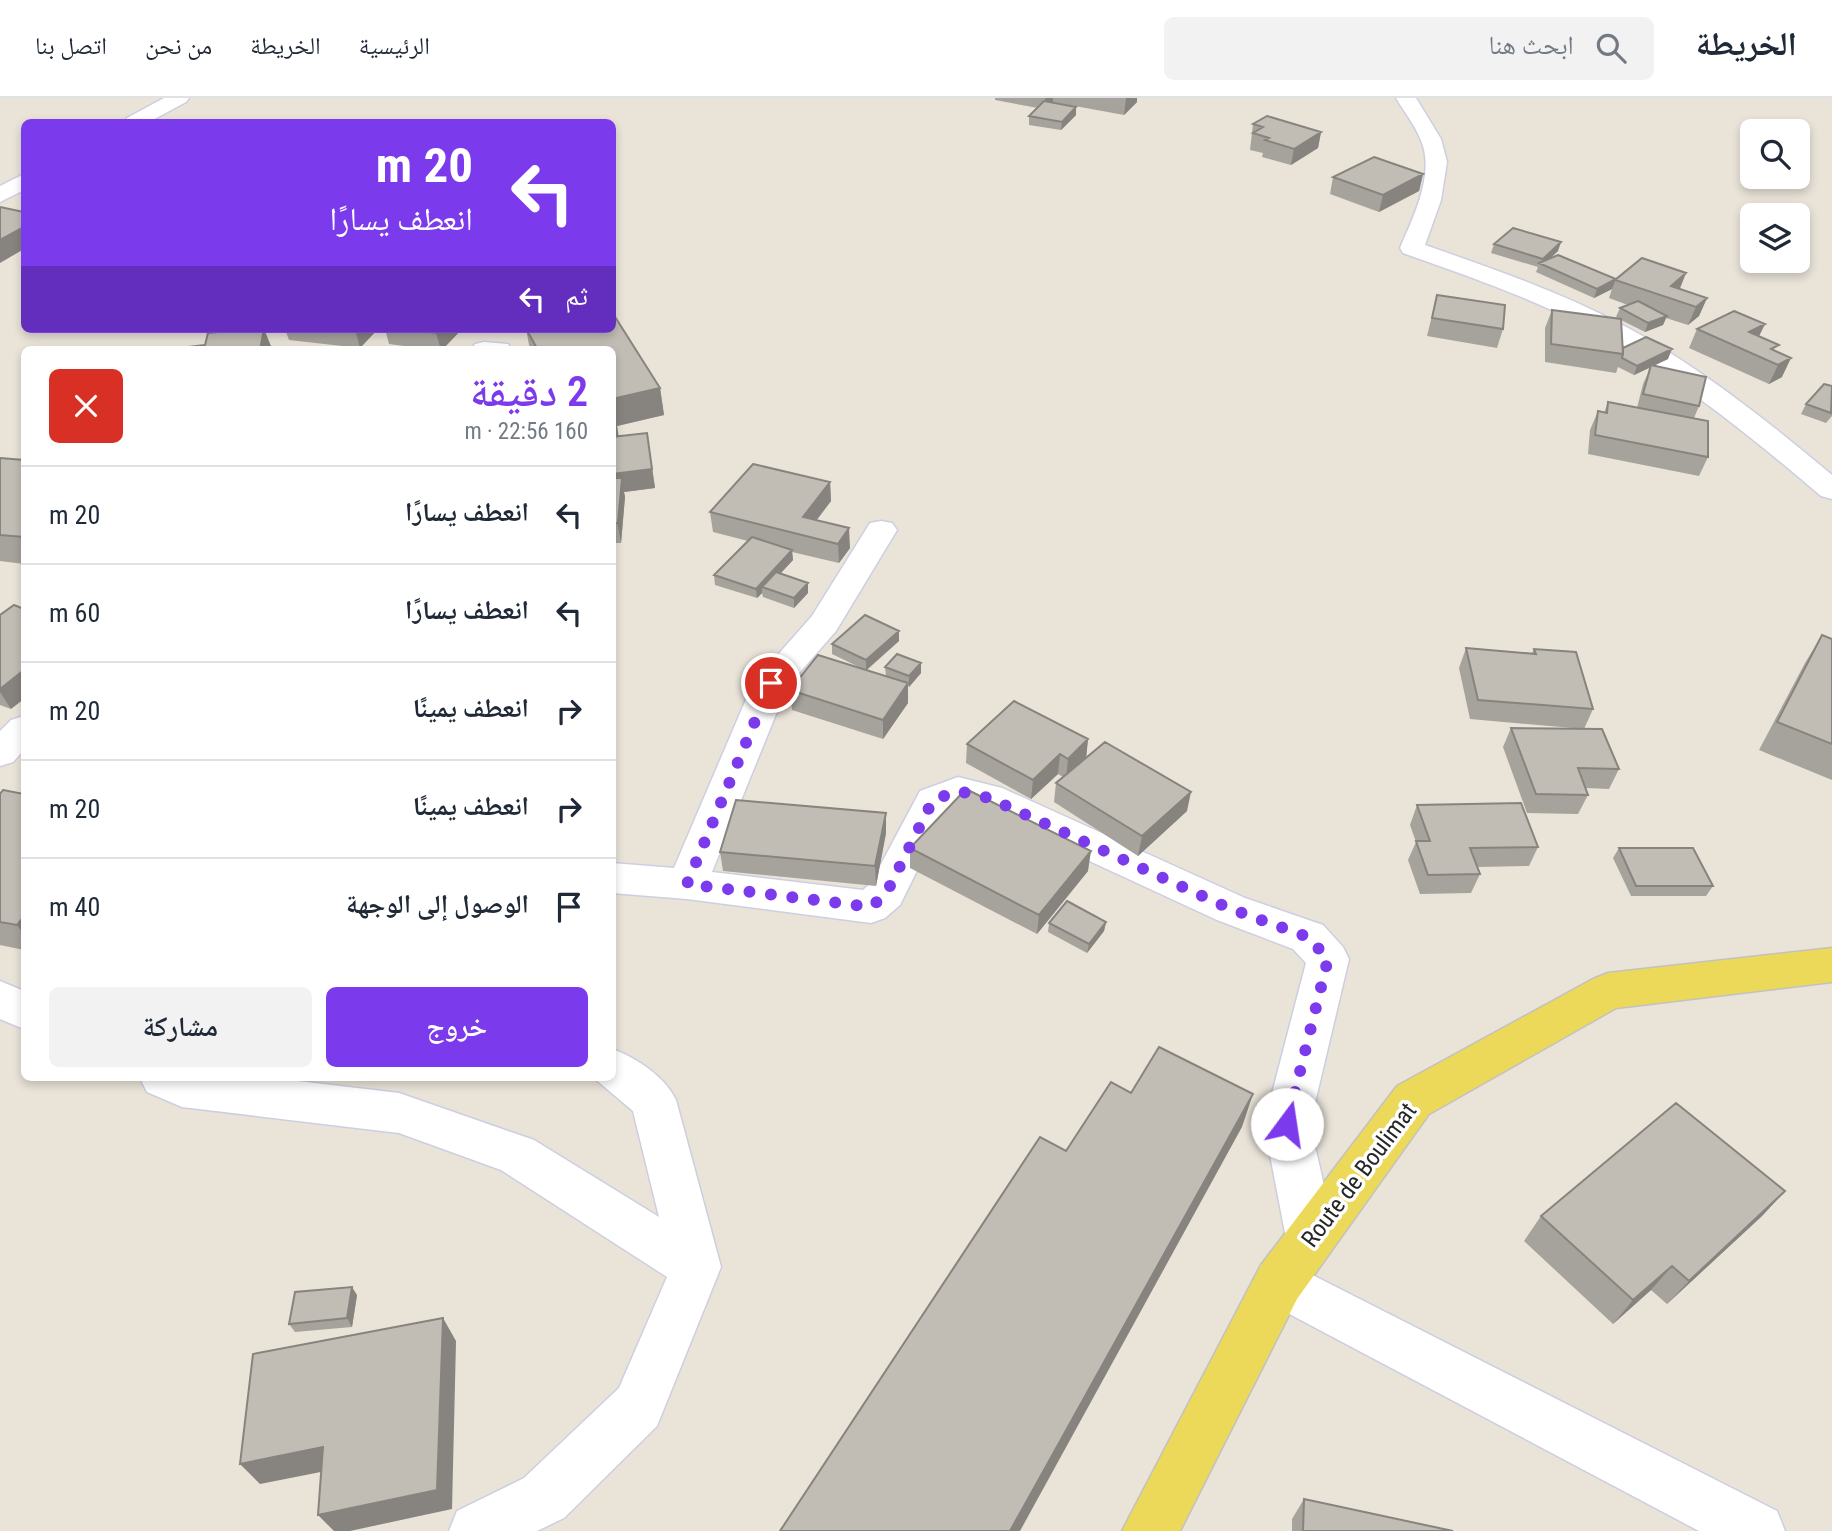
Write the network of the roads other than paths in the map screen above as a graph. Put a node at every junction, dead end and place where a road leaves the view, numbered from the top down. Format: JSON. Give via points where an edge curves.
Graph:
{"nodes":[{"id":1,"x":179,"y":98,"type":"edge"},
{"id":2,"x":1406,"y":98,"type":"edge"},
{"id":3,"x":140,"y":119,"type":"edge"},
{"id":4,"x":21,"y":183,"type":"edge"},
{"id":5,"x":0,"y":195,"type":"edge"},
{"id":6,"x":1832,"y":490,"type":"edge"},
{"id":7,"x":881,"y":530,"type":"dead end"},
{"id":8,"x":21,"y":732,"type":"edge"},
{"id":9,"x":0,"y":753,"type":"edge"},
{"id":10,"x":616,"y":878,"type":"edge"},
{"id":11,"x":687,"y":884,"type":"junction"},
{"id":12,"x":1832,"y":965,"type":"edge"},
{"id":13,"x":616,"y":1071,"type":"edge"},
{"id":14,"x":169,"y":1081,"type":"edge"},
{"id":15,"x":1311,"y":1238,"type":"junction"},
{"id":16,"x":696,"y":1267,"type":"junction"},
{"id":17,"x":1279,"y":1282,"type":"junction"},
{"id":18,"x":477,"y":1531,"type":"edge"},
{"id":19,"x":1150,"y":1531,"type":"edge"},
{"id":20,"x":1757,"y":1531,"type":"edge"}],
"edges":[{"from":1,"to":3,"type":"street"},
{"from":2,"to":6,"type":"street","via":[[1435,151],[1433,187],[1412,247],[1514,285],[1678,369]]},
{"from":4,"to":5,"type":"street"},
{"from":7,"to":11,"type":"street","via":[[824,622],[771,683]]},
{"from":8,"to":9,"type":"street"},
{"from":10,"to":11,"type":"street"},
{"from":11,"to":15,"type":"street","via":[[871,907],[886,894],[933,800],[958,791],[989,798],[1231,909],[1308,937],[1328,959],[1287,1124]]},
{"from":12,"to":15,"type":"main road","name":"Route de Boulimat","via":[[1608,991],[1413,1100]]},
{"from":13,"to":16,"type":"street","via":[[653,1100]]},
{"from":14,"to":16,"type":"street","via":[[182,1087],[399,1113],[517,1154]]},
{"from":15,"to":17,"type":"main road","name":"Route de Boulimat"},
{"from":16,"to":18,"type":"street","via":[[638,1407],[544,1498]]},
{"from":17,"to":19,"type":"main road","name":"Route de Boulimat"},
{"from":17,"to":20,"type":"street"}]}
